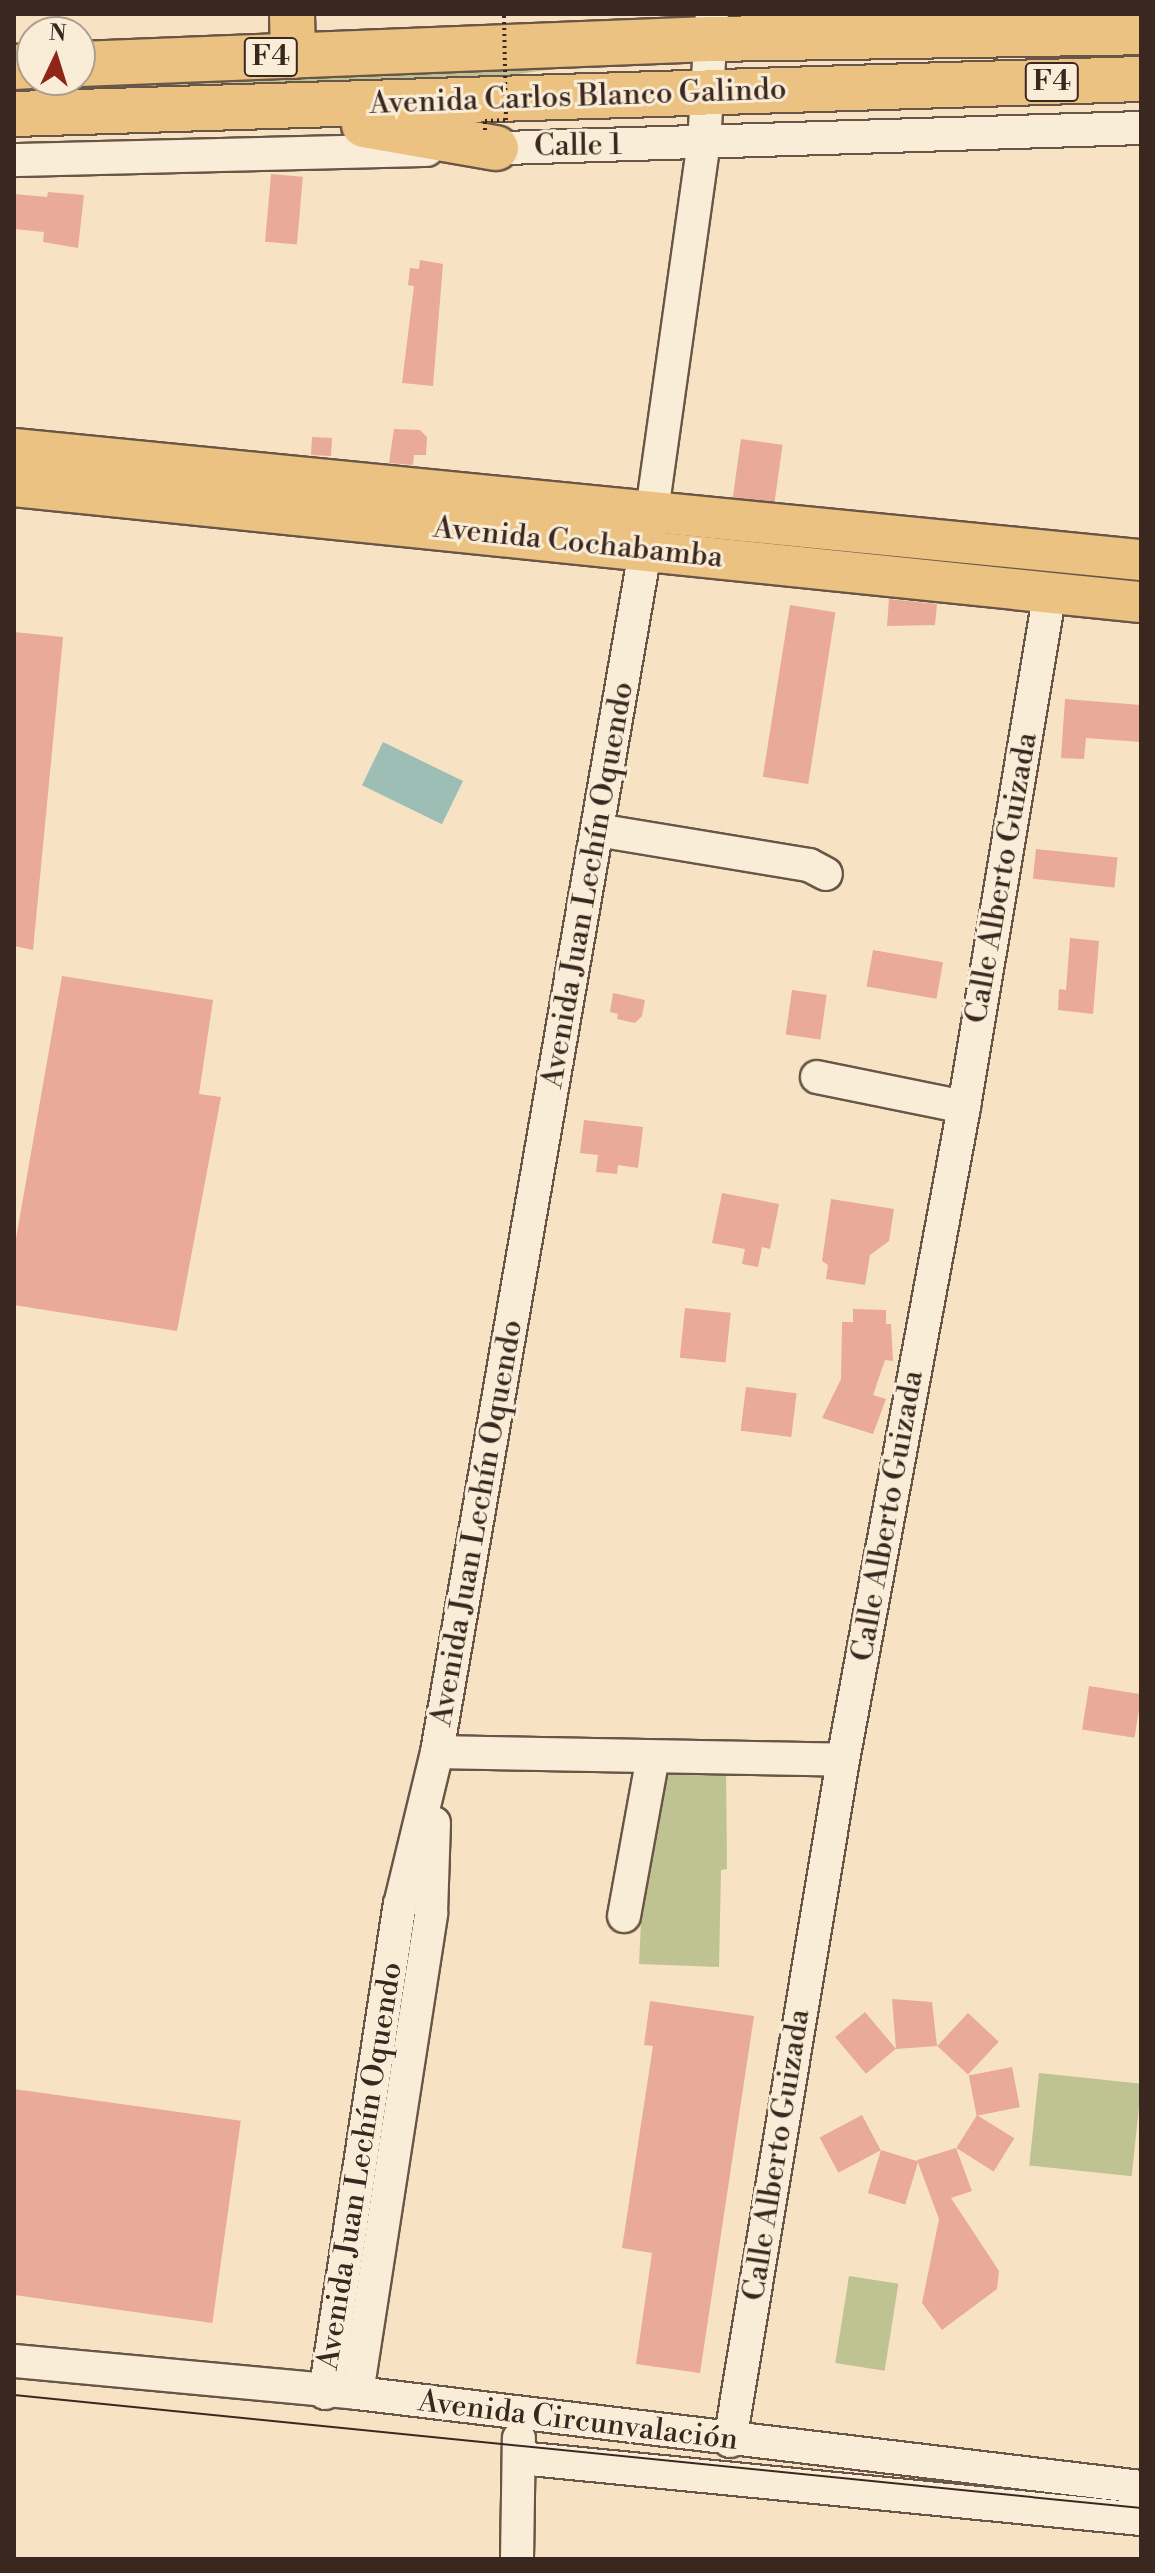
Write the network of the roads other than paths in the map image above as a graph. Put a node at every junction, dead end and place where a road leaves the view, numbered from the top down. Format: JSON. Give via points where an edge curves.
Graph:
{"nodes":[{"id":1,"x":1055,"y":14,"type":"edge"},
{"id":2,"x":1141,"y":24,"type":"edge"},
{"id":3,"x":711,"y":27,"type":"edge"},
{"id":4,"x":1141,"y":32,"type":"edge"},
{"id":5,"x":293,"y":35,"type":"edge"},
{"id":6,"x":96,"y":62,"type":"edge"},
{"id":7,"x":1141,"y":79,"type":"edge"},
{"id":8,"x":707,"y":93,"type":"junction"},
{"id":9,"x":207,"y":109,"type":"junction"},
{"id":10,"x":14,"y":114,"type":"edge"},
{"id":11,"x":1141,"y":128,"type":"edge"},
{"id":12,"x":495,"y":133,"type":"junction"},
{"id":13,"x":704,"y":143,"type":"junction"},
{"id":14,"x":14,"y":160,"type":"edge"},
{"id":15,"x":14,"y":449,"type":"edge"},
{"id":16,"x":151,"y":481,"type":"junction"},
{"id":17,"x":14,"y":486,"type":"edge"},
{"id":18,"x":652,"y":511,"type":"junction"},
{"id":19,"x":646,"y":550,"type":"junction"},
{"id":20,"x":1141,"y":560,"type":"edge"},
{"id":21,"x":1050,"y":592,"type":"junction"},
{"id":22,"x":1141,"y":602,"type":"edge"},
{"id":23,"x":597,"y":830,"type":"junction"},
{"id":24,"x":826,"y":874,"type":"dead end"},
{"id":25,"x":817,"y":1077,"type":"dead end"},
{"id":26,"x":964,"y":1107,"type":"junction"},
{"id":27,"x":437,"y":1752,"type":"junction"},
{"id":28,"x":653,"y":1757,"type":"junction"},
{"id":29,"x":843,"y":1760,"type":"junction"},
{"id":30,"x":624,"y":1916,"type":"dead end"},
{"id":31,"x":14,"y":2361,"type":"edge"},
{"id":32,"x":325,"y":2393,"type":"junction"},
{"id":33,"x":357,"y":2393,"type":"junction"},
{"id":34,"x":519,"y":2415,"type":"junction"},
{"id":35,"x":730,"y":2441,"type":"junction"},
{"id":36,"x":520,"y":2458,"type":"junction"},
{"id":37,"x":1141,"y":2487,"type":"edge"},
{"id":38,"x":1141,"y":2519,"type":"edge"},
{"id":39,"x":517,"y":2559,"type":"edge"}],
"edges":[{"from":1,"to":2,"type":"highway"},
{"from":3,"to":4,"type":"highway","name":"Avenida Carlos Blanco Galindo","number":"F4"},
{"from":3,"to":5,"type":"highway","name":"Avenida Carlos Blanco Galindo","number":"F4"},
{"from":3,"to":8,"type":"street","name":"Avenida Juan Lechín Oquendo"},
{"from":5,"to":6,"type":"highway","name":"Avenida Carlos Blanco Galindo","number":"F4"},
{"from":7,"to":8,"type":"highway","name":"Avenida Carlos Blanco Galindo","number":"F4"},
{"from":8,"to":9,"type":"highway","name":"Avenida Carlos Blanco Galindo","number":"F4"},
{"from":8,"to":13,"type":"street","name":"Avenida Juan Lechín Oquendo"},
{"from":9,"to":10,"type":"highway","name":"Avenida Carlos Blanco Galindo","number":"F4"},
{"from":9,"to":12,"type":"highway"},
{"from":11,"to":13,"type":"street","name":"Calle 1"},
{"from":12,"to":13,"type":"street","name":"Calle 1"},
{"from":12,"to":14,"type":"street","name":"Calle 1"},
{"from":13,"to":18,"type":"street","name":"Avenida Juan Lechín Oquendo"},
{"from":15,"to":16,"type":"main road","name":"Avenida Cochabamba"},
{"from":16,"to":17,"type":"main road","name":"Avenida Cochabamba"},
{"from":16,"to":18,"type":"main road","name":"Avenida Cochabamba"},
{"from":16,"to":19,"type":"main road","name":"Avenida Cochabamba"},
{"from":18,"to":19,"type":"street","name":"Avenida Juan Lechín Oquendo"},
{"from":18,"to":20,"type":"main road","name":"Avenida Cochabamba"},
{"from":19,"to":21,"type":"main road","name":"Avenida Cochabamba"},
{"from":19,"to":23,"type":"street","name":"Avenida Juan Lechín Oquendo"},
{"from":21,"to":22,"type":"main road","name":"Avenida Cochabamba"},
{"from":21,"to":26,"type":"street","name":"Calle Alberto Guizada"},
{"from":23,"to":24,"type":"street","via":[[809,865]]},
{"from":23,"to":27,"type":"street","name":"Avenida Juan Lechín Oquendo"},
{"from":25,"to":26,"type":"street"},
{"from":26,"to":29,"type":"street","name":"Calle Alberto Guizada"},
{"from":27,"to":28,"type":"street"},
{"from":27,"to":32,"type":"street","name":"Avenida Juan Lechín Oquendo","via":[[400,1905]]},
{"from":27,"to":33,"type":"street","name":"Avenida Juan Lechín Oquendo","via":[[431,1913]]},
{"from":28,"to":29,"type":"street"},
{"from":28,"to":30,"type":"street"},
{"from":29,"to":35,"type":"street","name":"Calle Alberto Guizada"},
{"from":31,"to":32,"type":"street","name":"Avenida Circunvalación"},
{"from":32,"to":33,"type":"street","name":"Avenida Circunvalación"},
{"from":33,"to":34,"type":"street","name":"Avenida Circunvalación"},
{"from":34,"to":35,"type":"street","name":"Avenida Circunvalación"},
{"from":34,"to":36,"type":"street"},
{"from":35,"to":37,"type":"street","name":"Avenida Circunvalación"},
{"from":36,"to":38,"type":"street","name":"Avenida Circunvalación"},
{"from":36,"to":39,"type":"street"}]}
